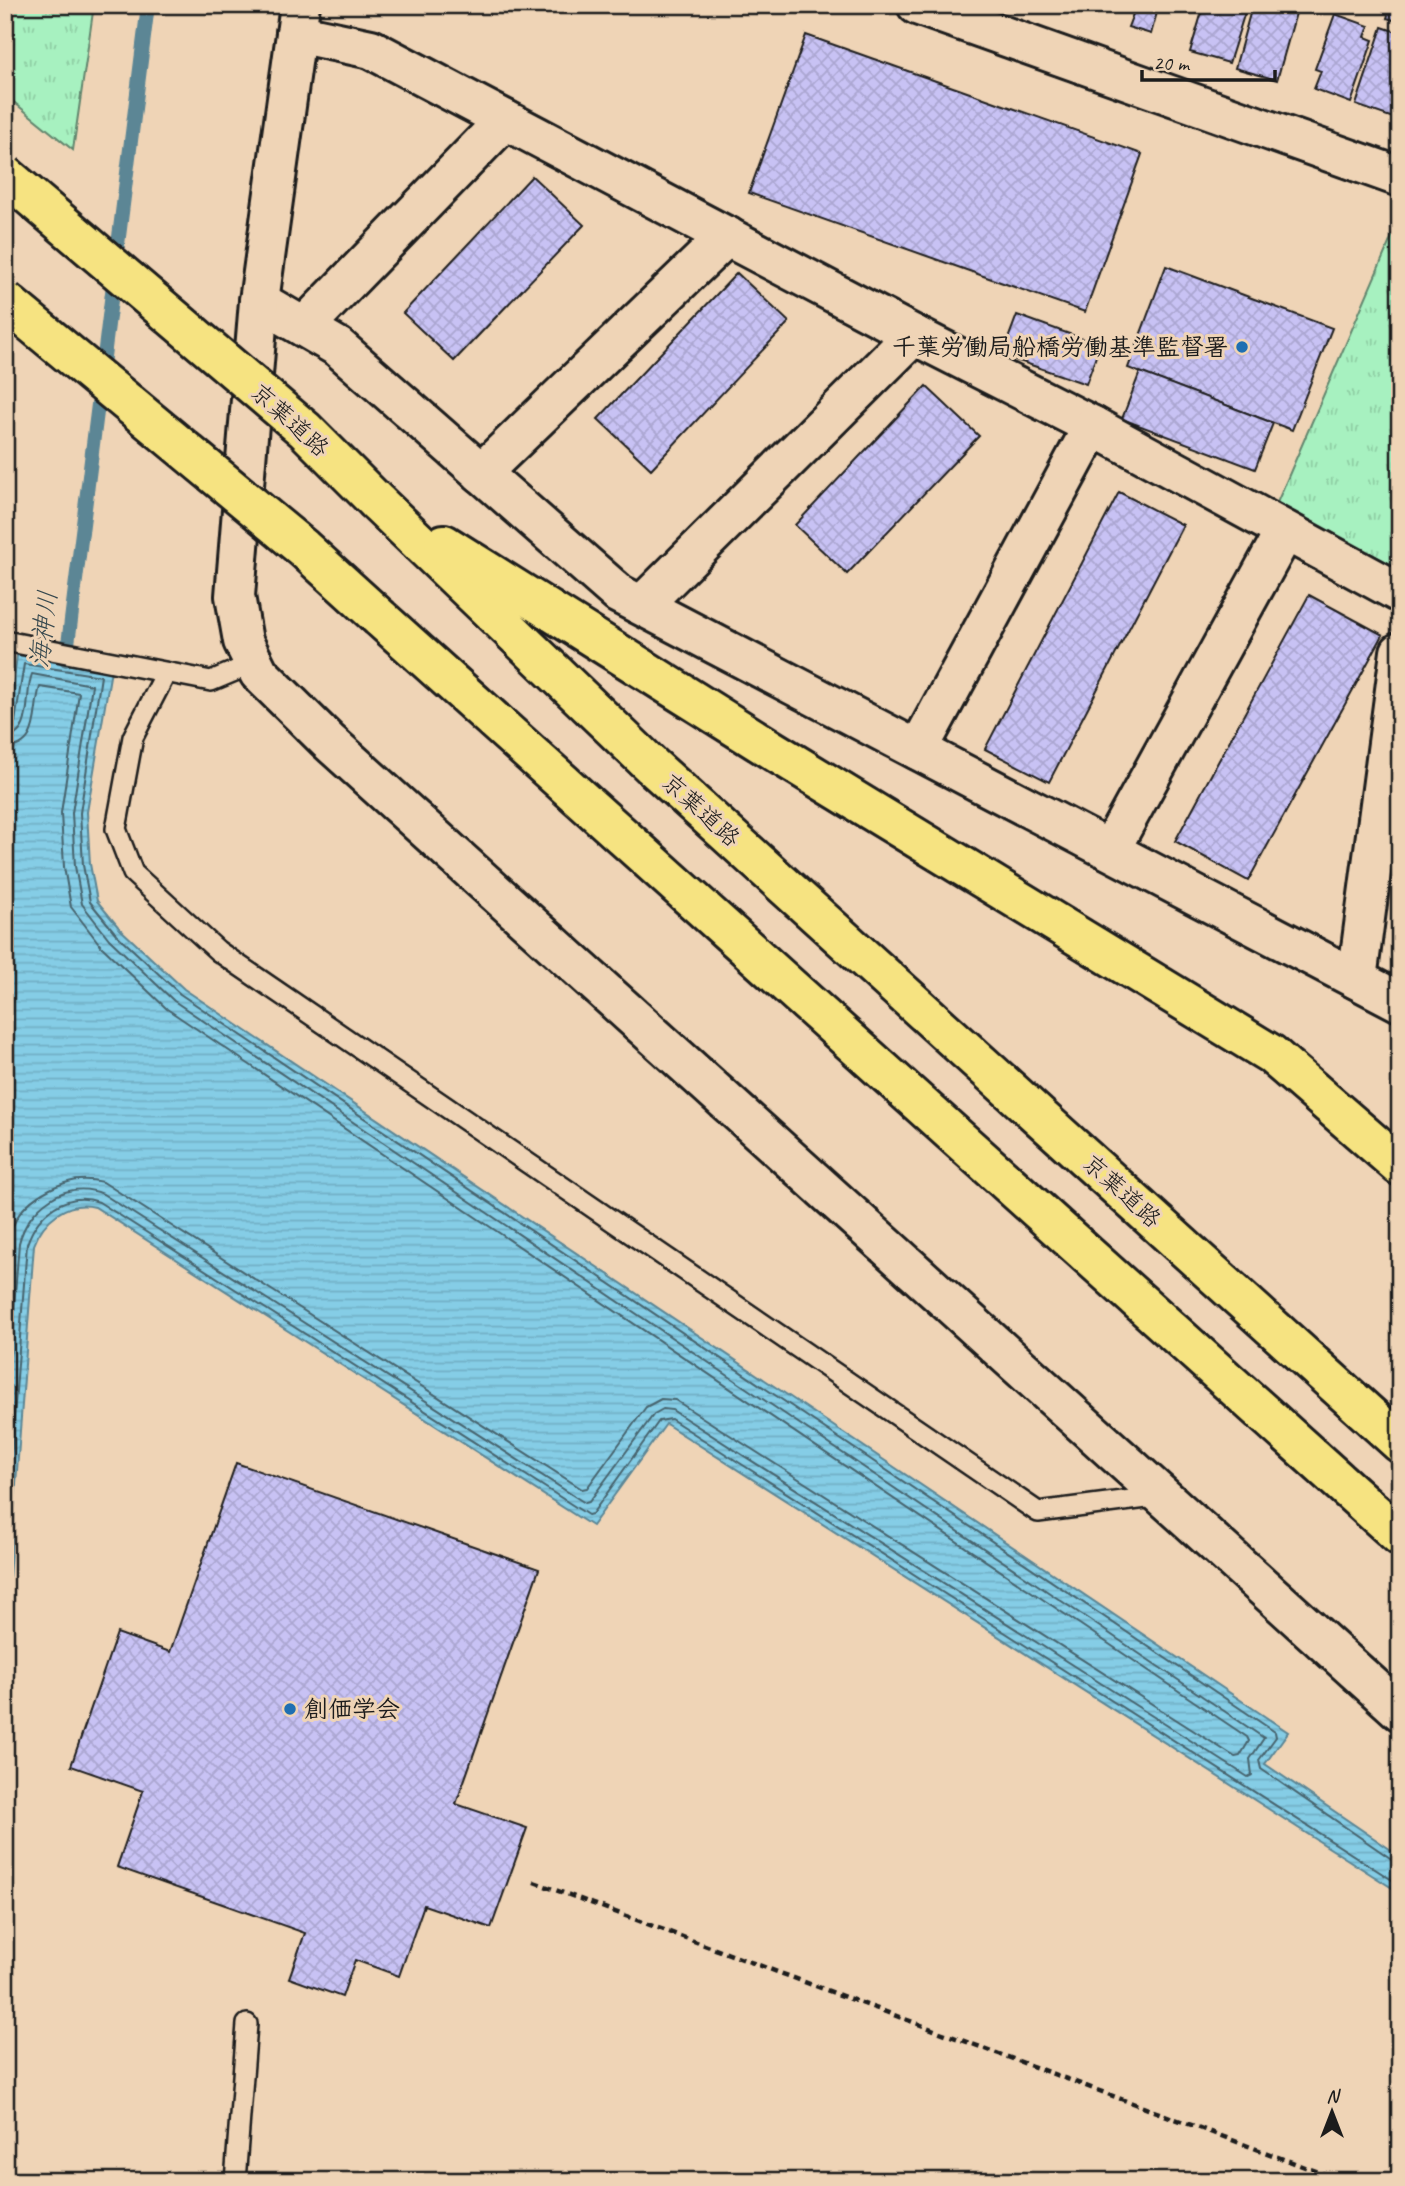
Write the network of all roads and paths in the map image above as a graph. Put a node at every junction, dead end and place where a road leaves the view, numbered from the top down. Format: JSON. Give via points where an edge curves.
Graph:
{"nodes":[{"id":1,"x":916,"y":5,"type":"edge"},
{"id":2,"x":298,"y":19,"type":"edge"},
{"id":3,"x":505,"y":120,"type":"junction"},
{"id":4,"x":5,"y":175,"type":"edge"},
{"id":5,"x":1400,"y":177,"type":"edge"},
{"id":6,"x":727,"y":236,"type":"junction"},
{"id":7,"x":5,"y":301,"type":"edge"},
{"id":8,"x":259,"y":301,"type":"junction"},
{"id":9,"x":304,"y":327,"type":"junction"},
{"id":10,"x":914,"y":335,"type":"junction"},
{"id":11,"x":1093,"y":426,"type":"junction"},
{"id":12,"x":481,"y":473,"type":"junction"},
{"id":13,"x":377,"y":502,"type":"junction"},
{"id":14,"x":1285,"y":531,"type":"junction"},
{"id":15,"x":1400,"y":593,"type":"edge"},
{"id":16,"x":642,"y":605,"type":"junction"},
{"id":17,"x":5,"y":641,"type":"edge"},
{"id":18,"x":1400,"y":652,"type":"edge"},
{"id":19,"x":254,"y":663,"type":"junction"},
{"id":20,"x":166,"y":673,"type":"junction"},
{"id":21,"x":918,"y":750,"type":"junction"},
{"id":22,"x":1110,"y":850,"type":"junction"},
{"id":23,"x":1357,"y":979,"type":"junction"},
{"id":24,"x":1400,"y":1002,"type":"edge"},
{"id":25,"x":1400,"y":1166,"type":"edge"},
{"id":26,"x":1389,"y":1433,"type":"edge"},
{"id":27,"x":1162,"y":1496,"type":"junction"},
{"id":28,"x":1400,"y":1536,"type":"edge"},
{"id":29,"x":1400,"y":1711,"type":"edge"},
{"id":30,"x":534,"y":1882,"type":"dead end"},
{"id":31,"x":247,"y":2024,"type":"dead end"},
{"id":32,"x":235,"y":2181,"type":"edge"},
{"id":33,"x":1342,"y":2181,"type":"edge"}],
"edges":[{"from":1,"to":5,"type":"street"},
{"from":2,"to":3,"type":"street","via":[[371,49]]},
{"from":2,"to":8,"type":"street"},
{"from":3,"to":6,"type":"street"},
{"from":3,"to":9,"type":"street"},
{"from":4,"to":13,"type":"highway","name":"京葉道路","bridge":true,"via":[[305,430]]},
{"from":6,"to":10,"type":"street"},
{"from":6,"to":12,"type":"street"},
{"from":7,"to":28,"type":"highway","bridge":true,"via":[[303,548]]},
{"from":8,"to":9,"type":"street"},
{"from":8,"to":19,"type":"street","via":[[235,596],[243,641]]},
{"from":9,"to":12,"type":"street","via":[[338,347]]},
{"from":10,"to":11,"type":"street"},
{"from":10,"to":16,"type":"street"},
{"from":11,"to":14,"type":"street"},
{"from":11,"to":21,"type":"street"},
{"from":12,"to":16,"type":"street","via":[[619,594]]},
{"from":13,"to":25,"type":"highway","via":[[1271,1054]]},
{"from":13,"to":26,"type":"highway","name":"京葉道路","via":[[652,766]]},
{"from":14,"to":15,"type":"street"},
{"from":14,"to":22,"type":"street"},
{"from":16,"to":21,"type":"street"},
{"from":17,"to":20,"type":"lane"},
{"from":18,"to":23,"type":"street"},
{"from":19,"to":20,"type":"lane","via":[[211,681]]},
{"from":19,"to":27,"type":"street","via":[[328,741]]},
{"from":20,"to":27,"type":"lane","via":[[132,737],[116,829],[132,873],[218,951],[1038,1512]]},
{"from":21,"to":22,"type":"street"},
{"from":22,"to":23,"type":"street"},
{"from":23,"to":24,"type":"street"},
{"from":27,"to":29,"type":"street"},
{"from":30,"to":33,"type":"path"},
{"from":31,"to":32,"type":"lane"}]}
